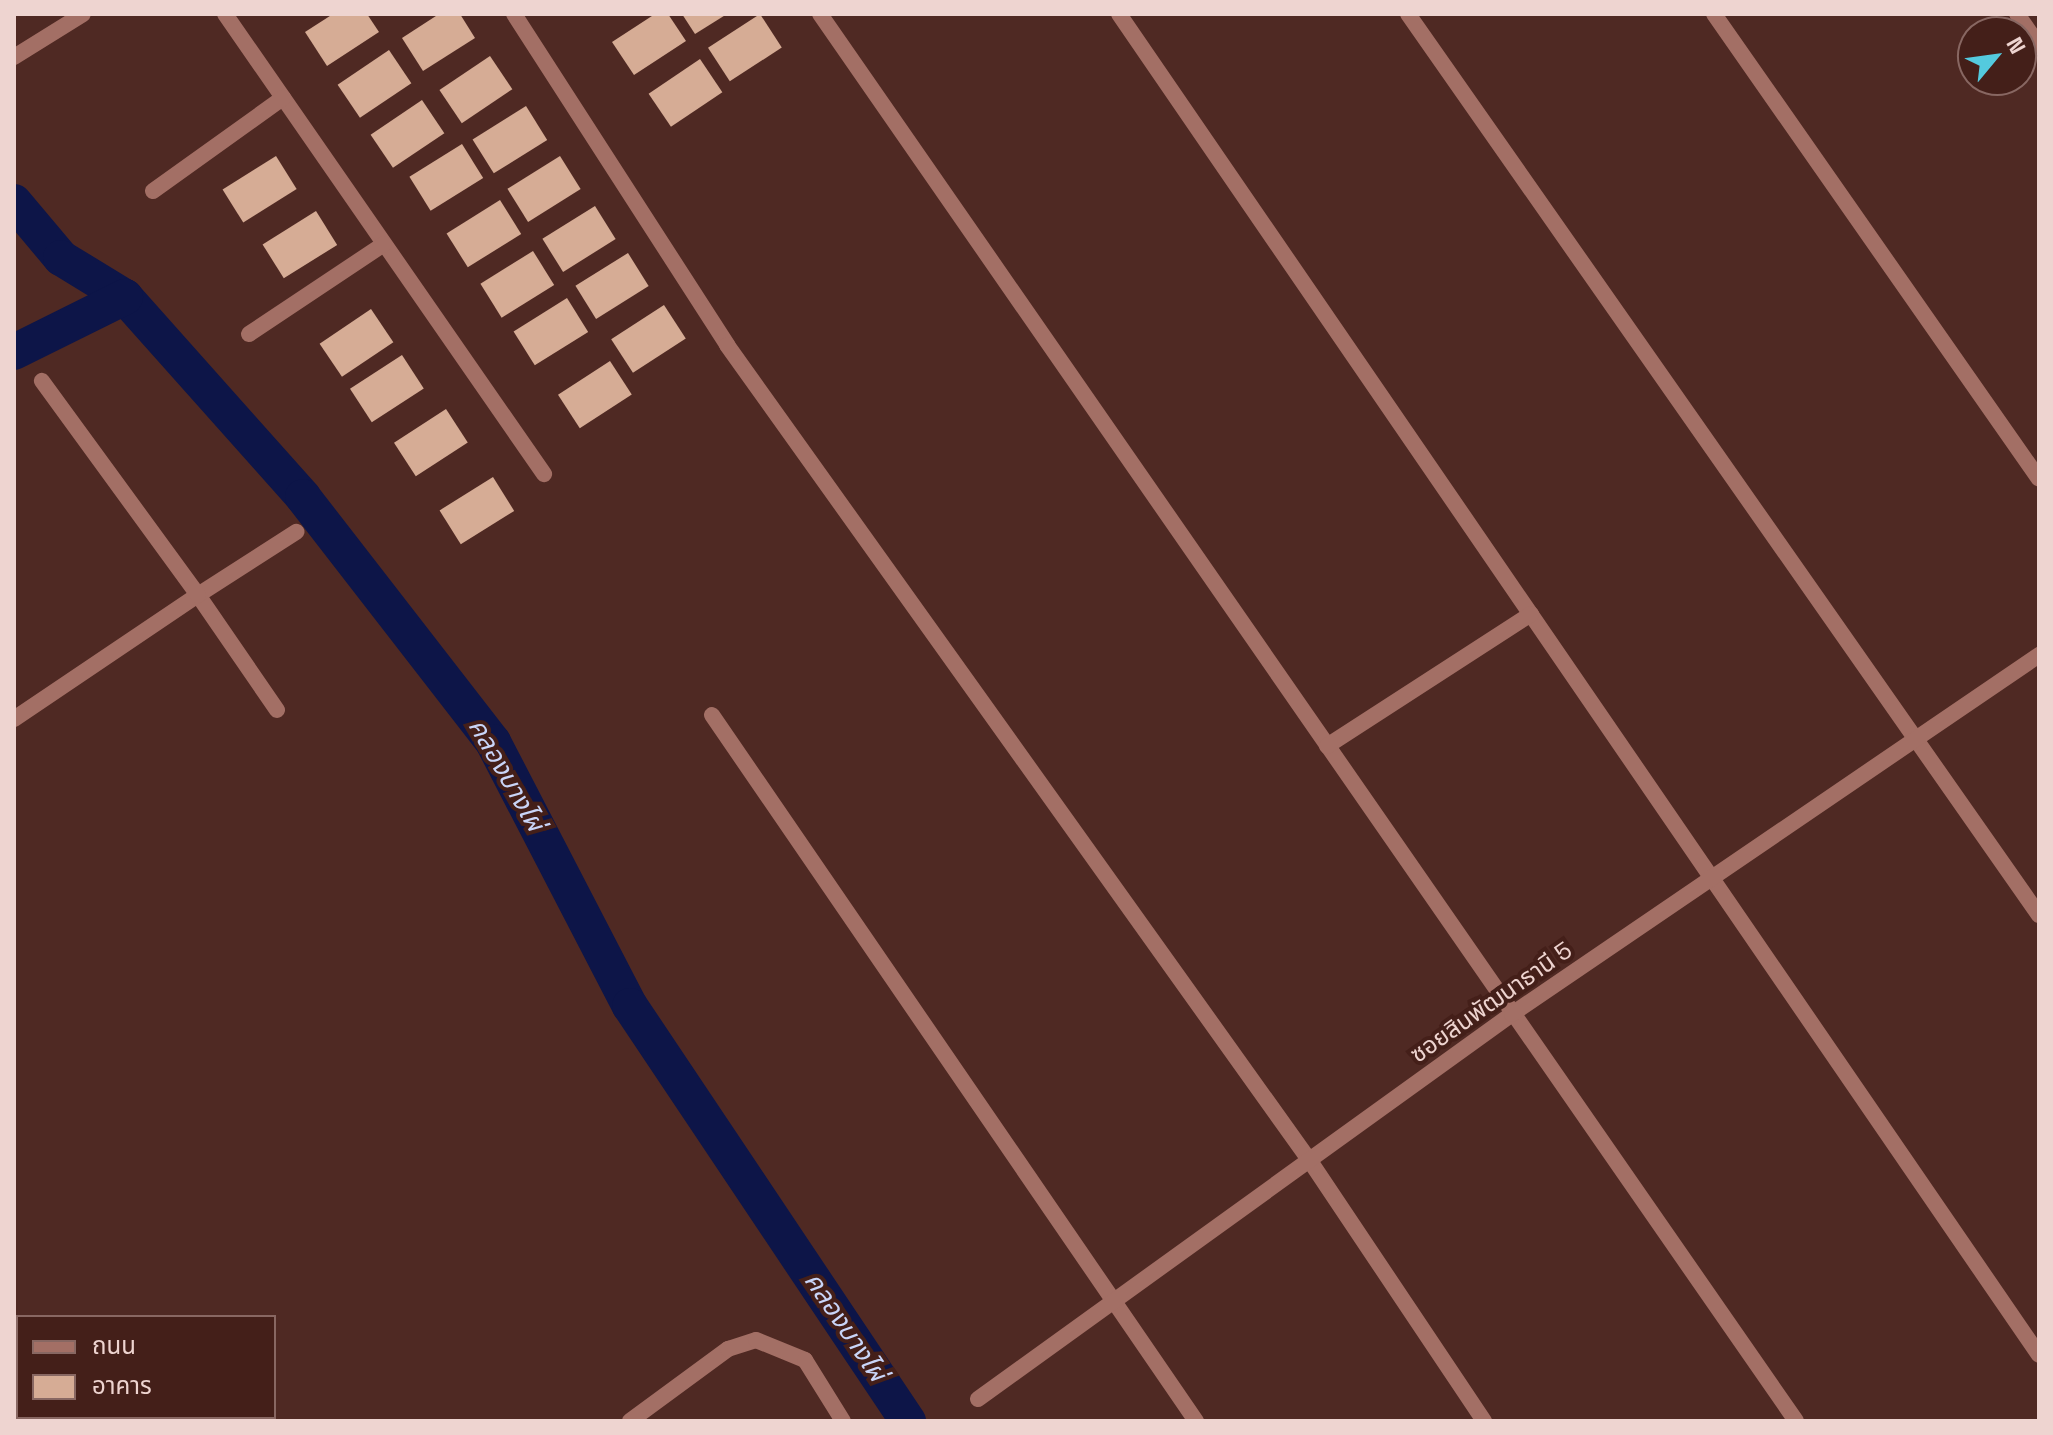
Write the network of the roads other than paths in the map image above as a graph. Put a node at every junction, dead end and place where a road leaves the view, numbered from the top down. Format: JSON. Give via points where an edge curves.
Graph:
{"nodes":[{"id":1,"x":83,"y":14,"type":"edge"},
{"id":2,"x":225,"y":14,"type":"edge"},
{"id":3,"x":514,"y":14,"type":"edge"},
{"id":4,"x":820,"y":14,"type":"edge"},
{"id":5,"x":1119,"y":14,"type":"edge"},
{"id":6,"x":1408,"y":14,"type":"edge"},
{"id":7,"x":1714,"y":14,"type":"edge"},
{"id":8,"x":2017,"y":14,"type":"edge"},
{"id":9,"x":2039,"y":45,"type":"edge"},
{"id":10,"x":14,"y":57,"type":"edge"},
{"id":11,"x":283,"y":98,"type":"junction"},
{"id":12,"x":153,"y":191,"type":"dead end"},
{"id":13,"x":384,"y":244,"type":"junction"},
{"id":14,"x":249,"y":334,"type":"dead end"},
{"id":15,"x":42,"y":381,"type":"dead end"},
{"id":16,"x":544,"y":474,"type":"dead end"},
{"id":17,"x":2039,"y":479,"type":"edge"},
{"id":18,"x":296,"y":532,"type":"dead end"},
{"id":19,"x":198,"y":595,"type":"junction"},
{"id":20,"x":1531,"y":614,"type":"junction"},
{"id":21,"x":2039,"y":655,"type":"edge"},
{"id":22,"x":277,"y":710,"type":"dead end"},
{"id":23,"x":712,"y":715,"type":"dead end"},
{"id":24,"x":14,"y":719,"type":"edge"},
{"id":25,"x":1918,"y":738,"type":"junction"},
{"id":26,"x":1327,"y":746,"type":"junction"},
{"id":27,"x":1711,"y":878,"type":"junction"},
{"id":28,"x":2039,"y":915,"type":"edge"},
{"id":29,"x":1512,"y":1014,"type":"junction"},
{"id":30,"x":1310,"y":1161,"type":"junction"},
{"id":31,"x":1116,"y":1301,"type":"junction"},
{"id":32,"x":2039,"y":1355,"type":"edge"},
{"id":33,"x":978,"y":1399,"type":"dead end"},
{"id":34,"x":630,"y":1421,"type":"edge"},
{"id":35,"x":843,"y":1421,"type":"edge"},
{"id":36,"x":1196,"y":1421,"type":"edge"},
{"id":37,"x":1484,"y":1421,"type":"edge"},
{"id":38,"x":1796,"y":1421,"type":"edge"}],
"edges":[{"from":1,"to":10,"type":"street"},
{"from":2,"to":11,"type":"street"},
{"from":3,"to":30,"type":"street","via":[[727,345]]},
{"from":4,"to":26,"type":"street"},
{"from":5,"to":20,"type":"street"},
{"from":6,"to":25,"type":"street"},
{"from":7,"to":17,"type":"street"},
{"from":8,"to":9,"type":"street"},
{"from":11,"to":12,"type":"street"},
{"from":11,"to":13,"type":"street"},
{"from":13,"to":14,"type":"street"},
{"from":13,"to":16,"type":"street"},
{"from":15,"to":19,"type":"street"},
{"from":18,"to":19,"type":"street"},
{"from":19,"to":22,"type":"street"},
{"from":19,"to":24,"type":"street"},
{"from":20,"to":26,"type":"street"},
{"from":20,"to":27,"type":"street"},
{"from":21,"to":25,"type":"street","name":"ซอยสินพัฒนาธานี 5"},
{"from":23,"to":31,"type":"street"},
{"from":25,"to":27,"type":"street","name":"ซอยสินพัฒนาธานี 5"},
{"from":25,"to":28,"type":"street"},
{"from":26,"to":29,"type":"street"},
{"from":27,"to":29,"type":"street","name":"ซอยสินพัฒนาธานี 5"},
{"from":27,"to":32,"type":"street"},
{"from":29,"to":30,"type":"street","name":"ซอยสินพัฒนาธานี 5"},
{"from":29,"to":38,"type":"street"},
{"from":30,"to":31,"type":"street","name":"ซอยสินพัฒนาธานี 5"},
{"from":30,"to":37,"type":"street"},
{"from":31,"to":33,"type":"street","name":"ซอยสินพัฒนาธานี 5"},
{"from":31,"to":36,"type":"street"},
{"from":34,"to":35,"type":"street","via":[[728,1349],[756,1340],[805,1360]]}]}
